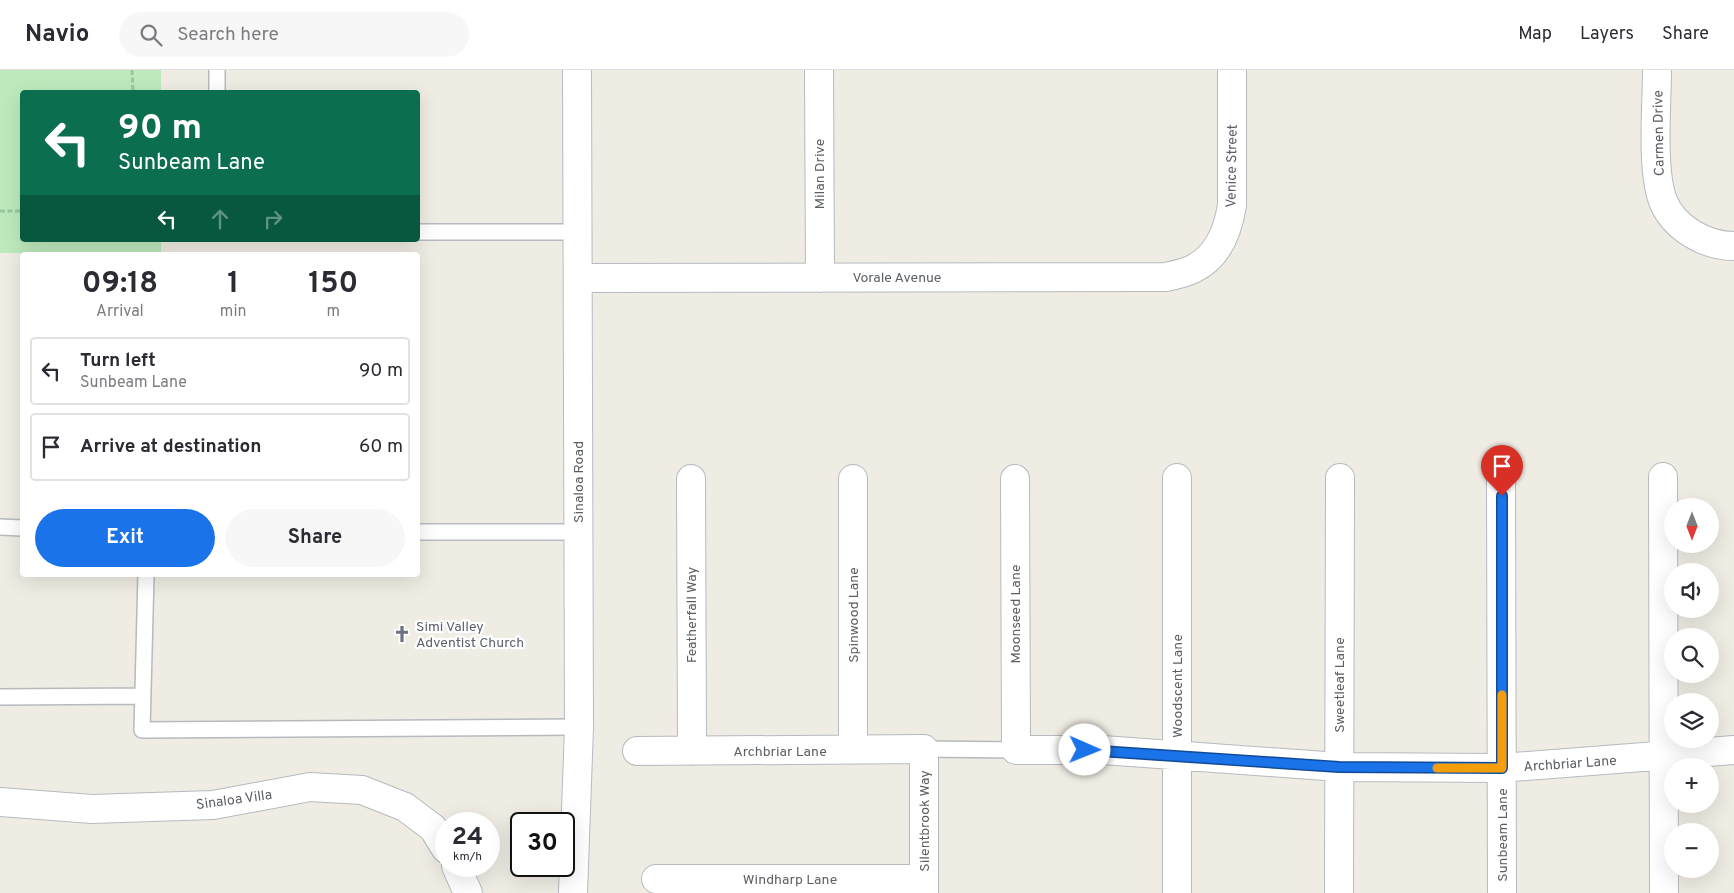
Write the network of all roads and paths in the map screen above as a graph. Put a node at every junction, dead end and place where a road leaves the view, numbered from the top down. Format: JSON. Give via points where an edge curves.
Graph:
{"nodes":[{"id":1,"x":132,"y":70,"type":"edge"},
{"id":2,"x":217,"y":70,"type":"edge"},
{"id":3,"x":577,"y":70,"type":"edge"},
{"id":4,"x":819,"y":70,"type":"edge"},
{"id":5,"x":1232,"y":70,"type":"edge"},
{"id":6,"x":1657,"y":70,"type":"edge"},
{"id":7,"x":132,"y":90,"type":"edge"},
{"id":8,"x":217,"y":90,"type":"edge"},
{"id":9,"x":0,"y":211,"type":"edge"},
{"id":10,"x":20,"y":211,"type":"edge"},
{"id":11,"x":420,"y":232,"type":"edge"},
{"id":12,"x":578,"y":232,"type":"junction"},
{"id":13,"x":1734,"y":246,"type":"edge"},
{"id":14,"x":1210,"y":256,"type":"joint"},
{"id":15,"x":578,"y":278,"type":"junction"},
{"id":16,"x":820,"y":278,"type":"junction"},
{"id":17,"x":1502,"y":477,"type":"dead end"},
{"id":18,"x":1663,"y":477,"type":"dead end"},
{"id":19,"x":1177,"y":478,"type":"dead end"},
{"id":20,"x":1340,"y":478,"type":"dead end"},
{"id":21,"x":691,"y":479,"type":"dead end"},
{"id":22,"x":853,"y":479,"type":"dead end"},
{"id":23,"x":1015,"y":479,"type":"dead end"},
{"id":24,"x":0,"y":527,"type":"edge"},
{"id":25,"x":20,"y":528,"type":"edge"},
{"id":26,"x":420,"y":532,"type":"edge"},
{"id":27,"x":578,"y":532,"type":"junction"},
{"id":28,"x":146,"y":577,"type":"edge"},
{"id":29,"x":142,"y":696,"type":"junction"},
{"id":30,"x":0,"y":697,"type":"edge"},
{"id":31,"x":578,"y":727,"type":"junction"},
{"id":32,"x":924,"y":749,"type":"junction"},
{"id":33,"x":853,"y":750,"type":"junction"},
{"id":34,"x":1016,"y":750,"type":"junction"},
{"id":35,"x":1734,"y":750,"type":"edge"},
{"id":36,"x":637,"y":751,"type":"dead end"},
{"id":37,"x":692,"y":751,"type":"junction"},
{"id":38,"x":1177,"y":756,"type":"junction"},
{"id":39,"x":1663,"y":756,"type":"junction"},
{"id":40,"x":1339,"y":767,"type":"junction"},
{"id":41,"x":1502,"y":768,"type":"junction"},
{"id":42,"x":0,"y":802,"type":"edge"},
{"id":43,"x":435,"y":831,"type":"edge"},
{"id":44,"x":461,"y":877,"type":"edge"},
{"id":45,"x":656,"y":879,"type":"dead end"},
{"id":46,"x":924,"y":886,"type":"edge"},
{"id":47,"x":468,"y":893,"type":"edge"},
{"id":48,"x":573,"y":893,"type":"edge"},
{"id":49,"x":1178,"y":893,"type":"edge"},
{"id":50,"x":1339,"y":893,"type":"edge"},
{"id":51,"x":1502,"y":893,"type":"edge"},
{"id":52,"x":1664,"y":893,"type":"edge"}],
"edges":[{"from":1,"to":7,"type":"path"},
{"from":2,"to":8,"type":"lane"},
{"from":3,"to":12,"type":"street","name":"Sinaloa Road"},
{"from":4,"to":16,"type":"street","name":"Milan Drive"},
{"from":5,"to":14,"type":"street","name":"Venice Street","via":[[1232,205],[1229,227]]},
{"from":6,"to":13,"type":"street","name":"Carmen Drive","via":[[1657,172],[1663,201],[1676,222],[1698,239]]},
{"from":9,"to":10,"type":"path"},
{"from":11,"to":12,"type":"lane"},
{"from":12,"to":15,"type":"street","name":"Sinaloa Road"},
{"from":14,"to":16,"type":"street","name":"Vorale Avenue","via":[[1193,269],[1166,277]]},
{"from":15,"to":16,"type":"street","name":"Vorale Avenue"},
{"from":15,"to":27,"type":"street","name":"Sinaloa Road"},
{"from":17,"to":41,"type":"street","name":"Sunbeam Lane"},
{"from":18,"to":39,"type":"street"},
{"from":19,"to":38,"type":"street","name":"Woodscent Lane"},
{"from":20,"to":40,"type":"street","name":"Sweetleaf Lane"},
{"from":21,"to":37,"type":"street","name":"Featherfall Way"},
{"from":22,"to":33,"type":"street","name":"Spinwood Lane"},
{"from":23,"to":34,"type":"street","name":"Moonseed Lane"},
{"from":24,"to":25,"type":"lane"},
{"from":26,"to":27,"type":"lane"},
{"from":27,"to":31,"type":"street","name":"Sinaloa Road"},
{"from":28,"to":29,"type":"lane"},
{"from":29,"to":30,"type":"lane"},
{"from":29,"to":31,"type":"lane","via":[[142,730]]},
{"from":31,"to":48,"type":"street","name":"Sinaloa Road"},
{"from":32,"to":33,"type":"street","name":"Archbriar Lane"},
{"from":32,"to":34,"type":"lane"},
{"from":32,"to":46,"type":"street","name":"Silentbrook Way"},
{"from":33,"to":37,"type":"street","name":"Archbriar Lane"},
{"from":34,"to":38,"type":"street","name":"Archbriar Lane","via":[[1103,750]]},
{"from":35,"to":39,"type":"street","name":"Archbriar Lane"},
{"from":36,"to":37,"type":"street","name":"Archbriar Lane"},
{"from":38,"to":40,"type":"street","name":"Archbriar Lane"},
{"from":38,"to":49,"type":"street","name":"Woodscent Lane"},
{"from":39,"to":41,"type":"street","name":"Archbriar Lane"},
{"from":39,"to":52,"type":"street"},
{"from":40,"to":41,"type":"street","name":"Archbriar Lane"},
{"from":40,"to":50,"type":"street","name":"Sweetleaf Lane"},
{"from":41,"to":51,"type":"street","name":"Sunbeam Lane"},
{"from":42,"to":43,"type":"street","name":"Sinaloa Villa","via":[[92,809],[213,805],[310,787],[362,790],[405,807]]},
{"from":44,"to":47,"type":"street"},
{"from":45,"to":46,"type":"street","name":"Windharp Lane"}]}
